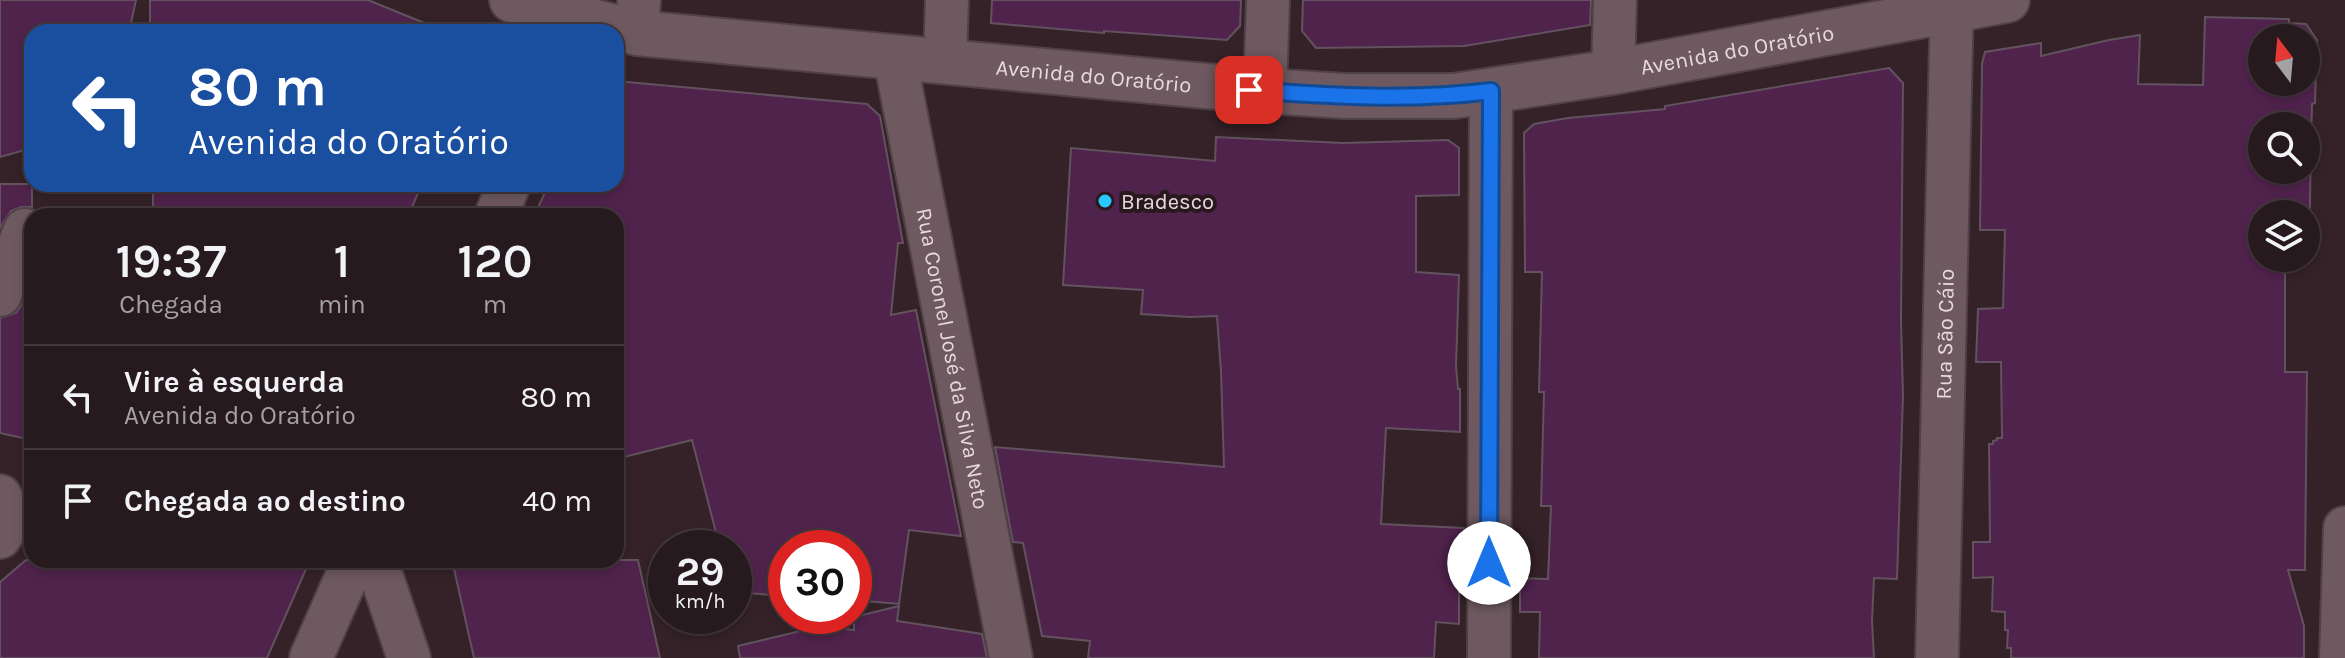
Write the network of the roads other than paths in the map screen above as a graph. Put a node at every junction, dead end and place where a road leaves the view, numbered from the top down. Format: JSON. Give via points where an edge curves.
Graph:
{"nodes":[{"id":1,"x":512,"y":0,"type":"edge"},
{"id":2,"x":947,"y":0,"type":"edge"},
{"id":3,"x":1268,"y":0,"type":"edge"},
{"id":4,"x":1615,"y":0,"type":"edge"},
{"id":5,"x":2007,"y":0,"type":"edge"},
{"id":6,"x":1951,"y":5,"type":"edge"},
{"id":7,"x":638,"y":17,"type":"edge"},
{"id":8,"x":572,"y":24,"type":"edge"},
{"id":9,"x":583,"y":24,"type":"edge"},
{"id":10,"x":895,"y":58,"type":"junction"},
{"id":11,"x":945,"y":62,"type":"junction"},
{"id":12,"x":1613,"y":72,"type":"junction"},
{"id":13,"x":1265,"y":91,"type":"junction"},
{"id":14,"x":1491,"y":91,"type":"junction"},
{"id":15,"x":24,"y":233,"type":"edge"},
{"id":16,"x":0,"y":295,"type":"edge"},
{"id":17,"x":0,"y":488,"type":"edge"},
{"id":18,"x":24,"y":488,"type":"edge"},
{"id":19,"x":0,"y":496,"type":"edge"},
{"id":20,"x":2345,"y":528,"type":"edge"},
{"id":21,"x":0,"y":537,"type":"edge"},
{"id":22,"x":350,"y":568,"type":"edge"},
{"id":23,"x":379,"y":568,"type":"edge"},
{"id":24,"x":311,"y":658,"type":"edge"},
{"id":25,"x":409,"y":658,"type":"edge"},
{"id":26,"x":1011,"y":658,"type":"edge"},
{"id":27,"x":1489,"y":658,"type":"edge"},
{"id":28,"x":1937,"y":658,"type":"edge"},
{"id":29,"x":2341,"y":658,"type":"edge"}],
"edges":[{"from":1,"to":8,"type":"main road","name":"Avenida do Oratório"},
{"from":2,"to":11,"type":"street"},
{"from":3,"to":13,"type":"street"},
{"from":4,"to":12,"type":"street"},
{"from":5,"to":6,"type":"main road","name":"Avenida do Oratório"},
{"from":6,"to":12,"type":"main road","name":"Avenida do Oratório"},
{"from":6,"to":28,"type":"street","name":"Rua São Cáio"},
{"from":7,"to":9,"type":"main road","name":"Avenida do Oratório"},
{"from":7,"to":10,"type":"main road","name":"Avenida do Oratório"},
{"from":10,"to":11,"type":"main road","name":"Avenida do Oratório"},
{"from":10,"to":26,"type":"street","name":"Rua Coronel José da Silva Neto"},
{"from":11,"to":13,"type":"main road","name":"Avenida do Oratório"},
{"from":12,"to":14,"type":"main road","name":"Avenida do Oratório"},
{"from":13,"to":14,"type":"main road","name":"Avenida do Oratório","via":[[1360,96]]},
{"from":14,"to":27,"type":"street"},
{"from":15,"to":16,"type":"street"},
{"from":17,"to":18,"type":"street"},
{"from":19,"to":21,"type":"street","via":[[8,515]]},
{"from":20,"to":29,"type":"street"},
{"from":22,"to":24,"type":"street"},
{"from":23,"to":25,"type":"street"}]}
